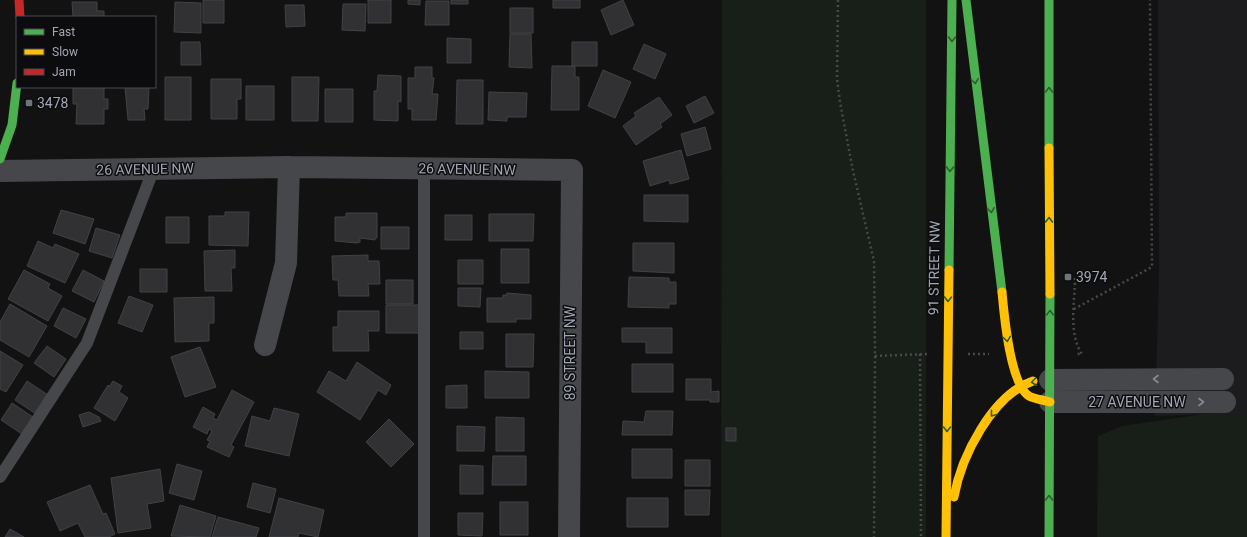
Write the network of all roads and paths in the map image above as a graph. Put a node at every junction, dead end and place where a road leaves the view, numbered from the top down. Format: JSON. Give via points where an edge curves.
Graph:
{"nodes":[{"id":1,"x":19,"y":0,"type":"edge"},
{"id":2,"x":838,"y":0,"type":"edge"},
{"id":3,"x":952,"y":0,"type":"edge"},
{"id":4,"x":966,"y":0,"type":"edge"},
{"id":5,"x":1049,"y":0,"type":"edge"},
{"id":6,"x":1150,"y":0,"type":"edge"},
{"id":7,"x":20,"y":16,"type":"edge"},
{"id":8,"x":17,"y":88,"type":"edge"},
{"id":9,"x":0,"y":159,"type":"edge"},
{"id":10,"x":289,"y":166,"type":"junction"},
{"id":11,"x":154,"y":168,"type":"junction"},
{"id":12,"x":424,"y":168,"type":"junction"},
{"id":13,"x":572,"y":170,"type":"joint"},
{"id":14,"x":0,"y":171,"type":"edge"},
{"id":15,"x":1075,"y":278,"type":"dead end"},
{"id":16,"x":1074,"y":309,"type":"junction"},
{"id":17,"x":266,"y":345,"type":"dead end"},
{"id":18,"x":920,"y":354,"type":"junction"},
{"id":19,"x":928,"y":354,"type":"dead end"},
{"id":20,"x":966,"y":354,"type":"dead end"},
{"id":21,"x":995,"y":354,"type":"dead end"},
{"id":22,"x":1077,"y":354,"type":"dead end"},
{"id":23,"x":875,"y":356,"type":"junction"},
{"id":24,"x":1223,"y":379,"type":"dead end"},
{"id":25,"x":1050,"y":380,"type":"junction"},
{"id":26,"x":1020,"y":386,"type":"junction"},
{"id":27,"x":1050,"y":402,"type":"junction"},
{"id":28,"x":1225,"y":402,"type":"dead end"},
{"id":29,"x":0,"y":477,"type":"edge"},
{"id":30,"x":424,"y":537,"type":"edge"},
{"id":31,"x":569,"y":537,"type":"edge"},
{"id":32,"x":874,"y":537,"type":"edge"},
{"id":33,"x":921,"y":537,"type":"edge"},
{"id":34,"x":946,"y":537,"type":"edge"},
{"id":35,"x":950,"y":537,"type":"edge"},
{"id":36,"x":1049,"y":537,"type":"edge"}],
"edges":[{"from":1,"to":7,"type":"main road"},
{"from":2,"to":23,"type":"path","via":[[837,79],[853,171],[874,261]]},
{"from":3,"to":34,"type":"main road","name":"91 STREET NW","one_way":true},
{"from":4,"to":26,"type":"main road","one_way":true,"via":[[1008,344]]},
{"from":25,"to":5,"type":"main road","one_way":true},
{"from":6,"to":16,"type":"path","via":[[1152,267]]},
{"from":8,"to":9,"type":"main road","via":[[12,125]]},
{"from":10,"to":11,"type":"street","name":"26 AVENUE NW"},
{"from":10,"to":12,"type":"street","name":"26 AVENUE NW"},
{"from":10,"to":17,"type":"street","via":[[286,263]]},
{"from":11,"to":14,"type":"street","name":"26 AVENUE NW"},
{"from":11,"to":29,"type":"lane","via":[[87,343]]},
{"from":12,"to":13,"type":"street","name":"26 AVENUE NW"},
{"from":12,"to":30,"type":"lane"},
{"from":13,"to":31,"type":"street","name":"89 STREET NW"},
{"from":15,"to":16,"type":"path"},
{"from":16,"to":22,"type":"path","via":[[1075,339],[1082,354]]},
{"from":18,"to":19,"type":"path"},
{"from":18,"to":23,"type":"path"},
{"from":18,"to":33,"type":"path"},
{"from":20,"to":21,"type":"path"},
{"from":23,"to":32,"type":"path"},
{"from":24,"to":25,"type":"street","name":"27 AVENUE NW","one_way":true},
{"from":25,"to":26,"type":"main road","one_way":true,"via":[[1029,382]]},
{"from":25,"to":27,"type":"main road"},
{"from":26,"to":27,"type":"main road","via":[[1029,396]]},
{"from":26,"to":35,"type":"main road","one_way":true,"via":[[1004,400],[986,422],[965,459],[956,486]]},
{"from":27,"to":28,"type":"street","name":"27 AVENUE NW","one_way":true},
{"from":36,"to":27,"type":"main road","one_way":true}]}
